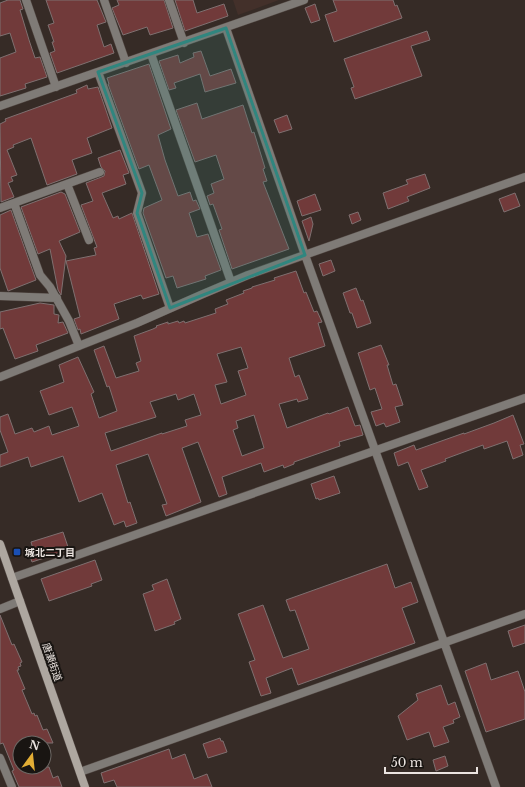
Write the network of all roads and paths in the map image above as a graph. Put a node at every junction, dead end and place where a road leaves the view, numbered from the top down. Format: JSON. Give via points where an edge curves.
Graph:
{"nodes":[{"id":1,"x":26,"y":0,"type":"edge"},
{"id":2,"x":104,"y":0,"type":"edge"},
{"id":3,"x":169,"y":0,"type":"edge"},
{"id":4,"x":304,"y":0,"type":"edge"},
{"id":5,"x":226,"y":28,"type":"junction"},
{"id":6,"x":184,"y":43,"type":"junction"},
{"id":7,"x":151,"y":54,"type":"junction"},
{"id":8,"x":126,"y":62,"type":"junction"},
{"id":9,"x":98,"y":72,"type":"junction"},
{"id":10,"x":56,"y":87,"type":"junction"},
{"id":11,"x":0,"y":106,"type":"edge"},
{"id":12,"x":100,"y":172,"type":"dead end"},
{"id":13,"x":525,"y":177,"type":"edge"},
{"id":14,"x":67,"y":184,"type":"junction"},
{"id":15,"x":14,"y":203,"type":"junction"},
{"id":16,"x":0,"y":208,"type":"edge"},
{"id":17,"x":88,"y":240,"type":"dead end"},
{"id":18,"x":305,"y":255,"type":"junction"},
{"id":19,"x":231,"y":282,"type":"junction"},
{"id":20,"x":0,"y":296,"type":"edge"},
{"id":21,"x":57,"y":298,"type":"junction"},
{"id":22,"x":170,"y":308,"type":"junction"},
{"id":23,"x":79,"y":346,"type":"junction"},
{"id":24,"x":0,"y":377,"type":"edge"},
{"id":25,"x":525,"y":398,"type":"edge"},
{"id":26,"x":376,"y":451,"type":"junction"},
{"id":27,"x":0,"y":544,"type":"edge"},
{"id":28,"x":12,"y":578,"type":"junction"},
{"id":29,"x":20,"y":601,"type":"junction"},
{"id":30,"x":0,"y":609,"type":"edge"},
{"id":31,"x":525,"y":614,"type":"edge"},
{"id":32,"x":445,"y":642,"type":"junction"},
{"id":33,"x":0,"y":758,"type":"edge"},
{"id":34,"x":80,"y":772,"type":"junction"},
{"id":35,"x":12,"y":787,"type":"edge"},
{"id":36,"x":85,"y":787,"type":"edge"},
{"id":37,"x":496,"y":787,"type":"edge"}],
"edges":[{"from":1,"to":10,"type":"street"},
{"from":2,"to":8,"type":"street"},
{"from":3,"to":6,"type":"street"},
{"from":4,"to":5,"type":"street"},
{"from":5,"to":6,"type":"street"},
{"from":5,"to":18,"type":"street"},
{"from":6,"to":7,"type":"street"},
{"from":7,"to":8,"type":"street"},
{"from":7,"to":19,"type":"street"},
{"from":8,"to":9,"type":"street"},
{"from":9,"to":10,"type":"street"},
{"from":9,"to":22,"type":"street","via":[[142,193],[137,213]]},
{"from":10,"to":11,"type":"street"},
{"from":12,"to":14,"type":"street"},
{"from":13,"to":18,"type":"street"},
{"from":14,"to":15,"type":"street"},
{"from":14,"to":17,"type":"street"},
{"from":15,"to":16,"type":"street"},
{"from":15,"to":21,"type":"street","via":[[40,275]]},
{"from":18,"to":19,"type":"street"},
{"from":18,"to":26,"type":"street"},
{"from":19,"to":22,"type":"street"},
{"from":20,"to":21,"type":"street"},
{"from":21,"to":23,"type":"street"},
{"from":22,"to":23,"type":"street"},
{"from":23,"to":24,"type":"street"},
{"from":25,"to":26,"type":"street"},
{"from":26,"to":28,"type":"street"},
{"from":26,"to":32,"type":"street"},
{"from":27,"to":28,"type":"street","name":"唐瀬街道"},
{"from":28,"to":29,"type":"street","name":"唐瀬街道"},
{"from":29,"to":30,"type":"street"},
{"from":29,"to":34,"type":"street","name":"唐瀬街道"},
{"from":31,"to":32,"type":"street"},
{"from":32,"to":34,"type":"street"},
{"from":32,"to":37,"type":"street"},
{"from":33,"to":35,"type":"street"},
{"from":34,"to":36,"type":"street","name":"唐瀬街道"}]}
